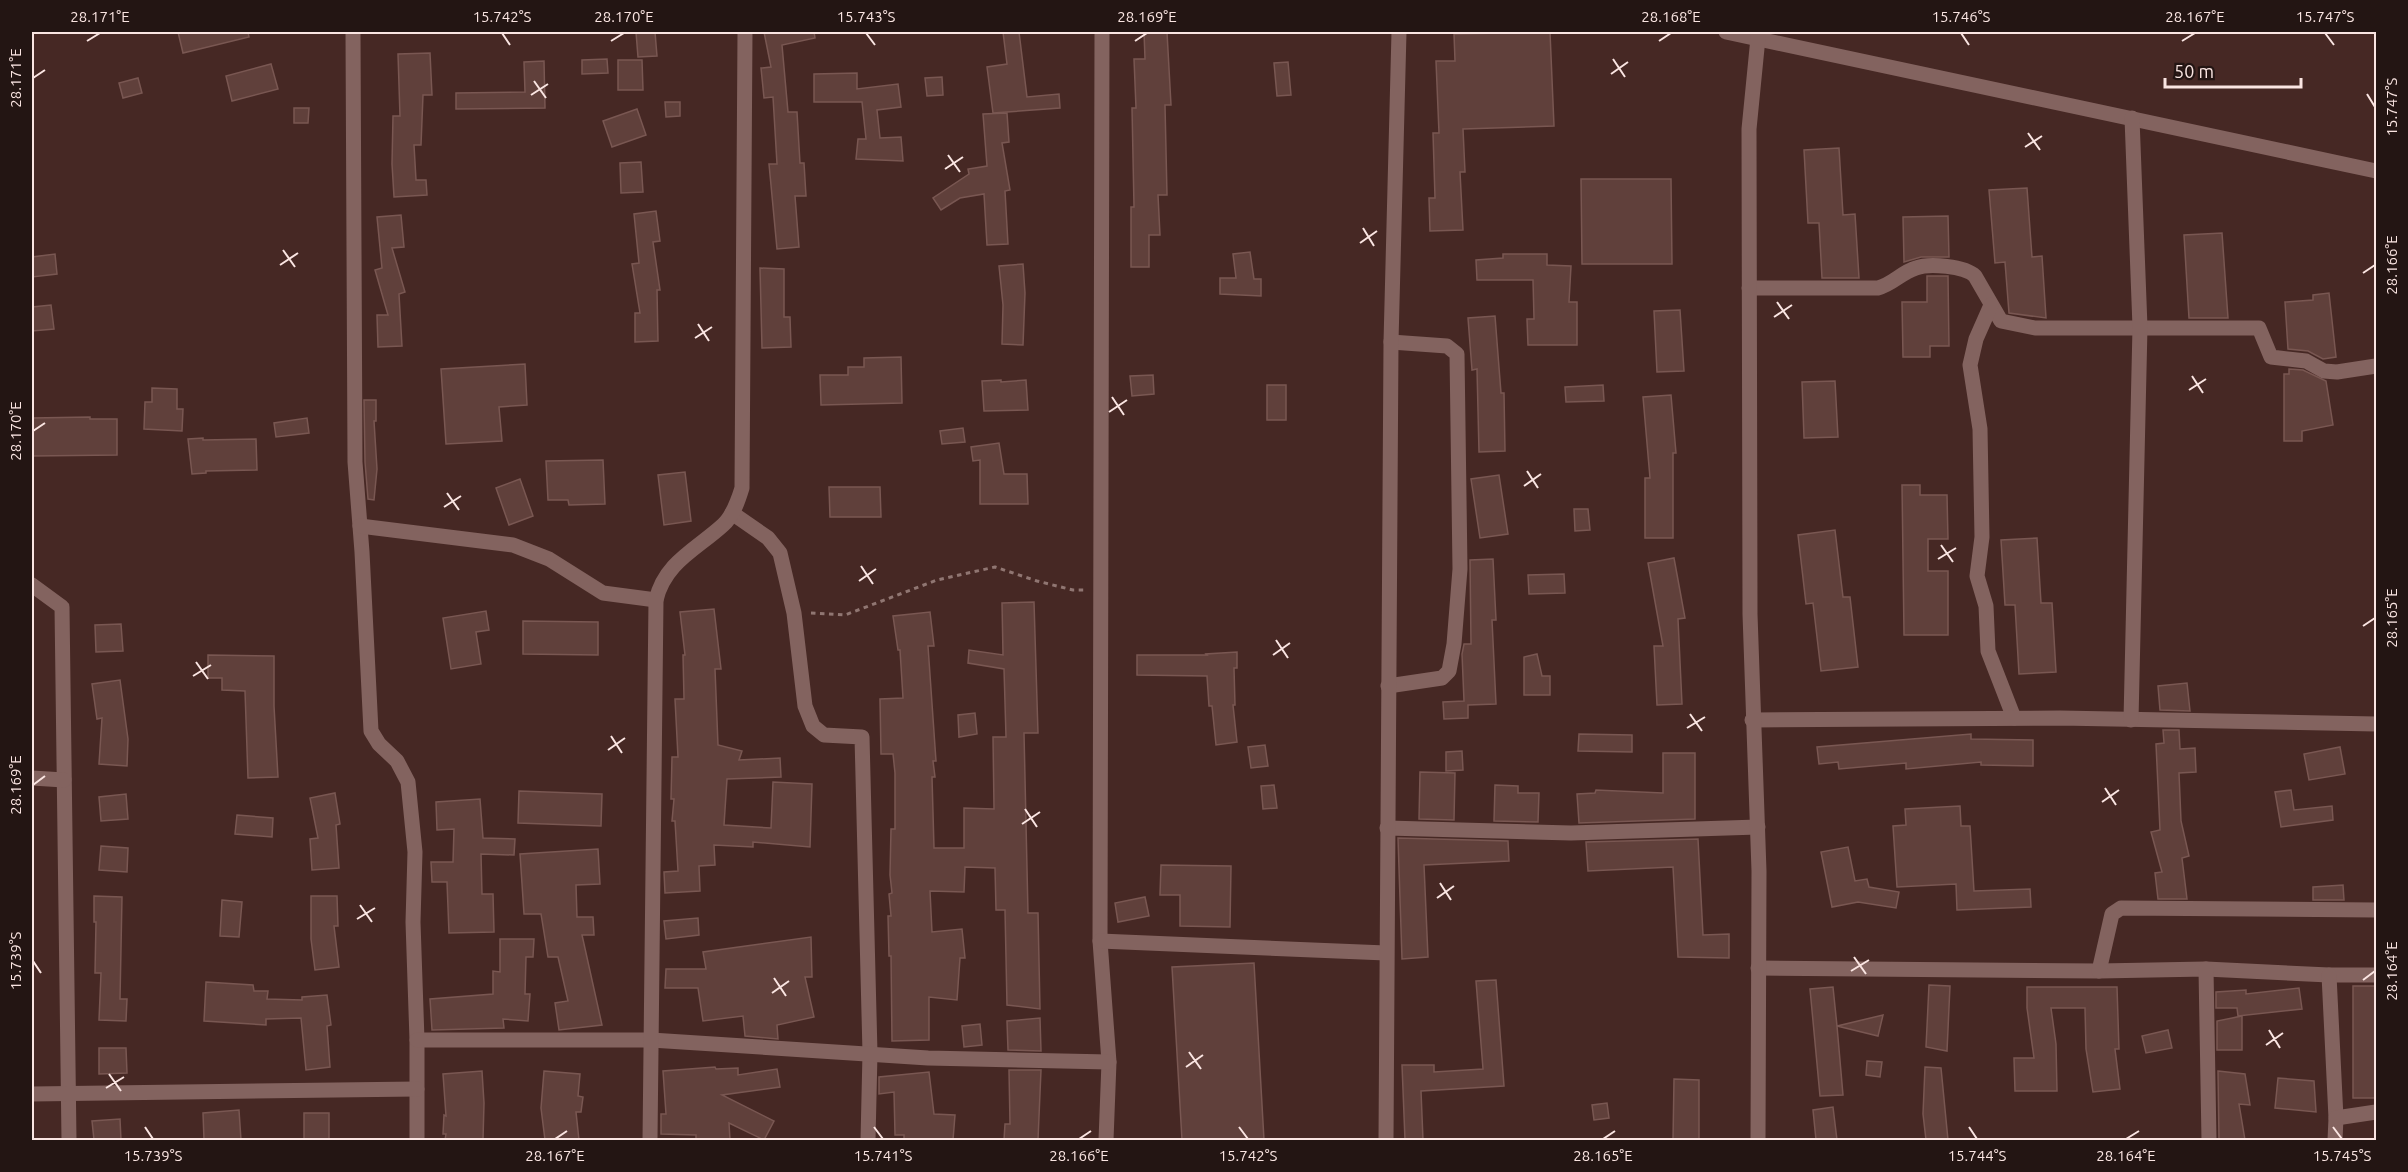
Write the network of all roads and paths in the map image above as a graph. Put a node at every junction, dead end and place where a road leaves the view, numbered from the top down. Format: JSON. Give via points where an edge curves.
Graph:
{"nodes":[{"id":1,"x":353,"y":32,"type":"edge"},
{"id":2,"x":745,"y":32,"type":"edge"},
{"id":3,"x":1102,"y":32,"type":"edge"},
{"id":4,"x":1399,"y":32,"type":"edge"},
{"id":5,"x":1726,"y":32,"type":"edge"},
{"id":6,"x":1758,"y":38,"type":"junction"},
{"id":7,"x":2132,"y":118,"type":"junction"},
{"id":8,"x":2376,"y":171,"type":"edge"},
{"id":9,"x":1749,"y":288,"type":"junction"},
{"id":10,"x":1991,"y":305,"type":"junction"},
{"id":11,"x":2140,"y":327,"type":"junction"},
{"id":12,"x":1391,"y":342,"type":"junction"},
{"id":13,"x":2376,"y":366,"type":"edge"},
{"id":14,"x":732,"y":513,"type":"junction"},
{"id":15,"x":360,"y":526,"type":"junction"},
{"id":16,"x":32,"y":585,"type":"edge"},
{"id":17,"x":1101,"y":590,"type":"junction"},
{"id":18,"x":657,"y":600,"type":"junction"},
{"id":19,"x":794,"y":612,"type":"junction"},
{"id":20,"x":1388,"y":686,"type":"junction"},
{"id":21,"x":2014,"y":718,"type":"junction"},
{"id":22,"x":1752,"y":720,"type":"junction"},
{"id":23,"x":2131,"y":720,"type":"junction"},
{"id":24,"x":2376,"y":724,"type":"edge"},
{"id":25,"x":32,"y":778,"type":"edge"},
{"id":26,"x":64,"y":780,"type":"junction"},
{"id":27,"x":1758,"y":827,"type":"junction"},
{"id":28,"x":1386,"y":828,"type":"junction"},
{"id":29,"x":2376,"y":910,"type":"edge"},
{"id":30,"x":1100,"y":941,"type":"junction"},
{"id":31,"x":1386,"y":953,"type":"junction"},
{"id":32,"x":1758,"y":969,"type":"junction"},
{"id":33,"x":2206,"y":969,"type":"junction"},
{"id":34,"x":2100,"y":971,"type":"junction"},
{"id":35,"x":2329,"y":975,"type":"junction"},
{"id":36,"x":2376,"y":975,"type":"edge"},
{"id":37,"x":651,"y":1040,"type":"junction"},
{"id":38,"x":417,"y":1041,"type":"junction"},
{"id":39,"x":870,"y":1053,"type":"junction"},
{"id":40,"x":1109,"y":1062,"type":"junction"},
{"id":41,"x":417,"y":1089,"type":"junction"},
{"id":42,"x":32,"y":1094,"type":"edge"},
{"id":43,"x":69,"y":1094,"type":"junction"},
{"id":44,"x":2376,"y":1112,"type":"edge"},
{"id":45,"x":2337,"y":1118,"type":"junction"},
{"id":46,"x":69,"y":1140,"type":"edge"},
{"id":47,"x":417,"y":1140,"type":"edge"},
{"id":48,"x":650,"y":1140,"type":"edge"},
{"id":49,"x":868,"y":1140,"type":"edge"},
{"id":50,"x":1106,"y":1140,"type":"edge"},
{"id":51,"x":1386,"y":1140,"type":"edge"},
{"id":52,"x":1758,"y":1140,"type":"edge"},
{"id":53,"x":2209,"y":1140,"type":"edge"},
{"id":54,"x":2335,"y":1140,"type":"edge"}],
"edges":[{"from":1,"to":15,"type":"street","via":[[355,462]]},
{"from":2,"to":14,"type":"street","via":[[743,467],[742,488]]},
{"from":3,"to":17,"type":"street"},
{"from":4,"to":12,"type":"street"},
{"from":5,"to":6,"type":"street"},
{"from":6,"to":7,"type":"street"},
{"from":6,"to":9,"type":"street","via":[[1749,129]]},
{"from":7,"to":8,"type":"street"},
{"from":7,"to":11,"type":"street"},
{"from":9,"to":10,"type":"street","via":[[1878,288],[1917,267],[1960,268],[1975,276]]},
{"from":9,"to":22,"type":"street"},
{"from":10,"to":11,"type":"street","via":[[2001,321],[2035,328]]},
{"from":10,"to":21,"type":"street","via":[[1970,365],[1980,429],[1982,537],[1977,576],[1986,606],[1988,651]]},
{"from":11,"to":13,"type":"street","via":[[2259,328],[2271,357],[2306,361],[2324,371]]},
{"from":11,"to":23,"type":"street"},
{"from":12,"to":20,"type":"street"},
{"from":12,"to":20,"type":"street","via":[[1447,346],[1457,354],[1460,569],[1449,671],[1442,678]]},
{"from":14,"to":18,"type":"street","via":[[674,566],[659,589]]},
{"from":14,"to":19,"type":"street","via":[[777,546]]},
{"from":15,"to":18,"type":"street","via":[[513,545],[549,559],[603,593]]},
{"from":15,"to":38,"type":"street","via":[[370,731],[397,761],[408,782],[415,852]]},
{"from":16,"to":26,"type":"street","via":[[62,607]]},
{"from":17,"to":19,"type":"path","via":[[1073,590],[995,567],[938,580],[845,615]]},
{"from":17,"to":30,"type":"street"},
{"from":18,"to":37,"type":"street"},
{"from":19,"to":39,"type":"street","via":[[805,706],[813,726],[824,735],[862,736]]},
{"from":20,"to":28,"type":"street"},
{"from":21,"to":22,"type":"street"},
{"from":21,"to":23,"type":"street"},
{"from":22,"to":27,"type":"street"},
{"from":23,"to":24,"type":"street"},
{"from":25,"to":26,"type":"street"},
{"from":26,"to":43,"type":"street"},
{"from":27,"to":28,"type":"street","via":[[1571,832]]},
{"from":27,"to":32,"type":"street"},
{"from":28,"to":31,"type":"street"},
{"from":29,"to":34,"type":"street","via":[[2121,908],[2112,914]]},
{"from":30,"to":31,"type":"street"},
{"from":30,"to":40,"type":"street"},
{"from":31,"to":51,"type":"street"},
{"from":32,"to":34,"type":"street"},
{"from":32,"to":52,"type":"street"},
{"from":33,"to":34,"type":"street"},
{"from":33,"to":35,"type":"street"},
{"from":33,"to":53,"type":"street"},
{"from":35,"to":36,"type":"street"},
{"from":35,"to":45,"type":"street"},
{"from":37,"to":38,"type":"street"},
{"from":37,"to":39,"type":"street"},
{"from":37,"to":48,"type":"street"},
{"from":38,"to":41,"type":"street"},
{"from":39,"to":40,"type":"street"},
{"from":39,"to":49,"type":"street"},
{"from":40,"to":50,"type":"street"},
{"from":41,"to":43,"type":"street"},
{"from":41,"to":47,"type":"street"},
{"from":42,"to":43,"type":"street"},
{"from":43,"to":46,"type":"street"},
{"from":44,"to":45,"type":"street"},
{"from":45,"to":54,"type":"street"}]}
